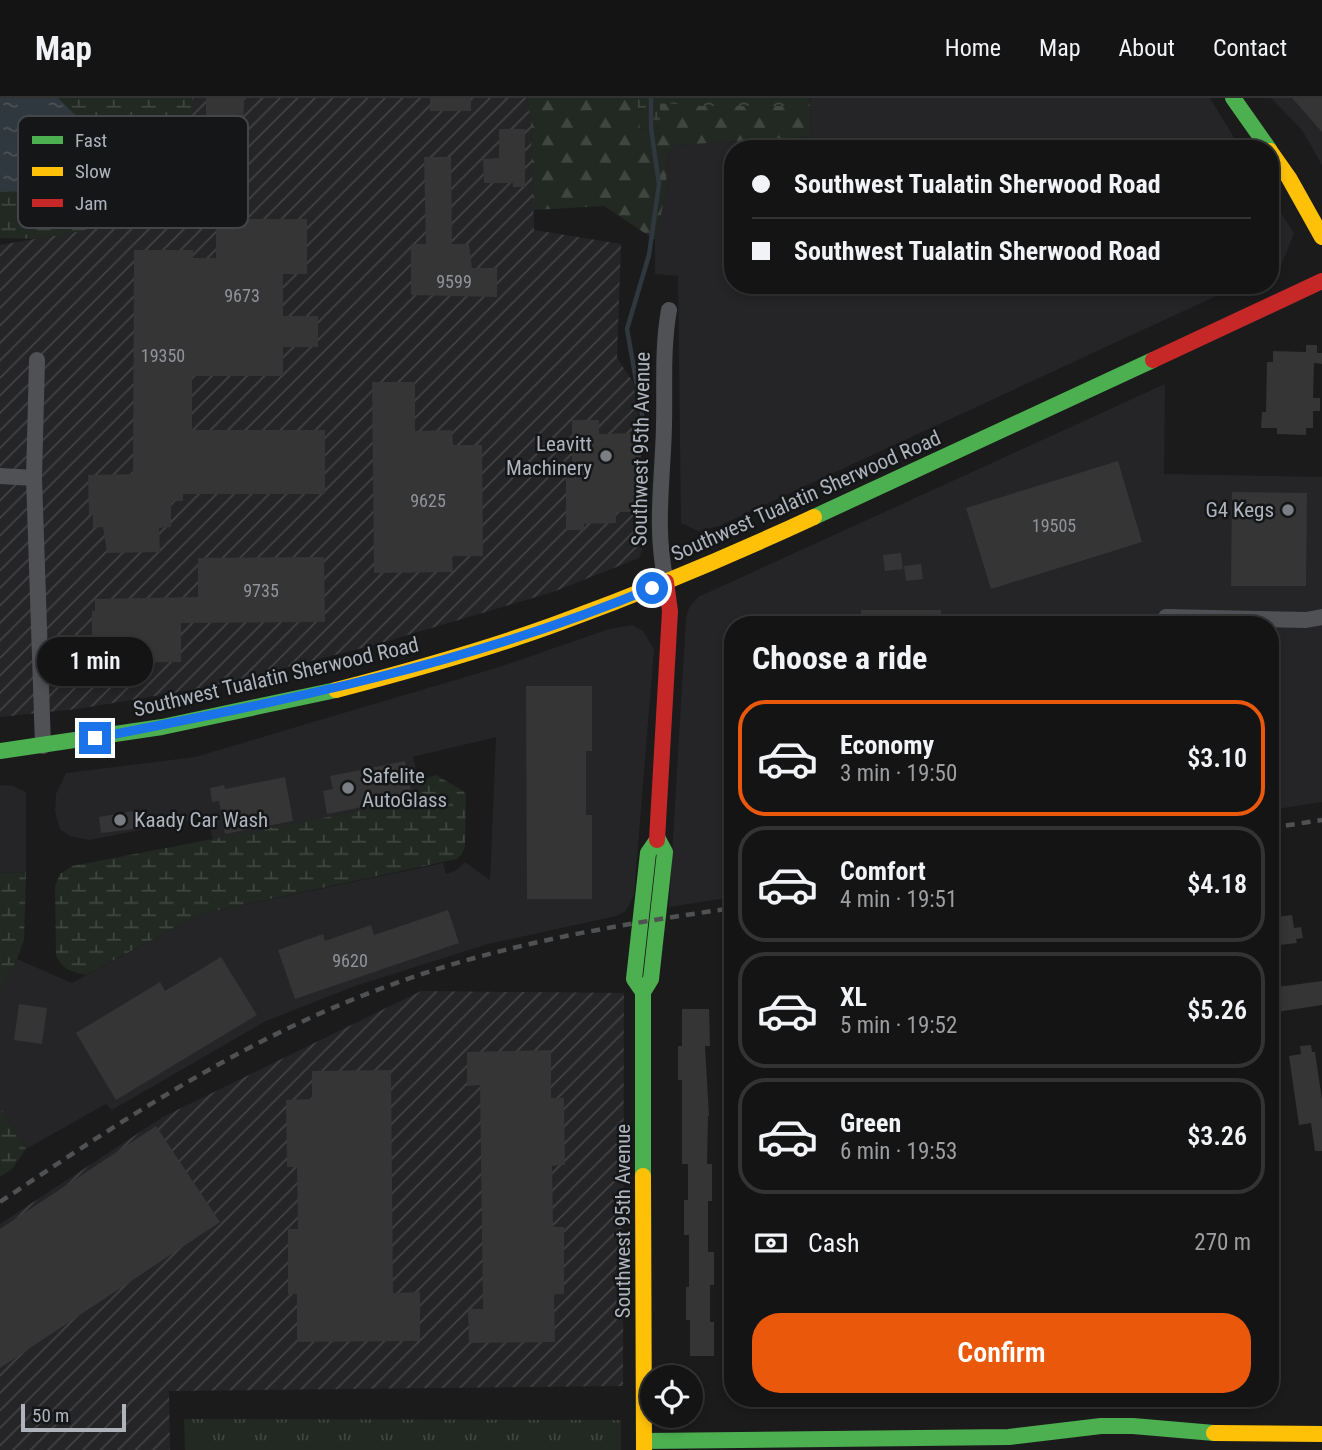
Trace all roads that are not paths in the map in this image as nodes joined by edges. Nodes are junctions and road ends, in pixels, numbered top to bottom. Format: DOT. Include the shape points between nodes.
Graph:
graph roads {
  1 [pos="1233,98"];
  2 [pos="1261,140"];
  3 [pos="1279,163"];
  4 [pos="1322,237"];
  5 [pos="1322,281"];
  6 [pos="669,310"];
  7 [pos="37,360"];
  8 [pos="0,476"];
  9 [pos="34,478"];
  10 [pos="666,582"];
  11 [pos="1322,617"];
  12 [pos="1279,619"];
  13 [pos="43,746"];
  14 [pos="0,751"];
  15 [pos="1322,1434"];
  16 [pos="1210,1442"];
  17 [pos="967,1444"];
  18 [pos="644,1445"];
  19 [pos="739,1445"];
  1 -- 2 [label="main road"];
  3 -- 4 [label="main road"];
  5 -- 10 [label="main road, Southwest Tualatin Sherwood Road"];
  6 -- 10 [label="street, Southwest 95th Avenue" via="659,487 660,552"];
  7 -- 9 [label="street"];
  8 -- 9 [label="street"];
  9 -- 13 [label="street"];
  10 -- 13 [label="main road, Southwest Tualatin Sherwood Road" via="519,636 368,681 241,710"];
  10 -- 18 [label="main road, Southwest 95th Avenue" via="670,611 657,839 648,853 634,979 643,992"];
  11 -- 12 [label="street"];
  13 -- 14 [label="main road, Southwest Tualatin Sherwood Road"];
  15 -- 16 [label="main road"];
  16 -- 17 [label="main road" via="1155,1426 1116,1426"];
  17 -- 19 [label="main road"];
  18 -- 19 [label="main road"];
}
